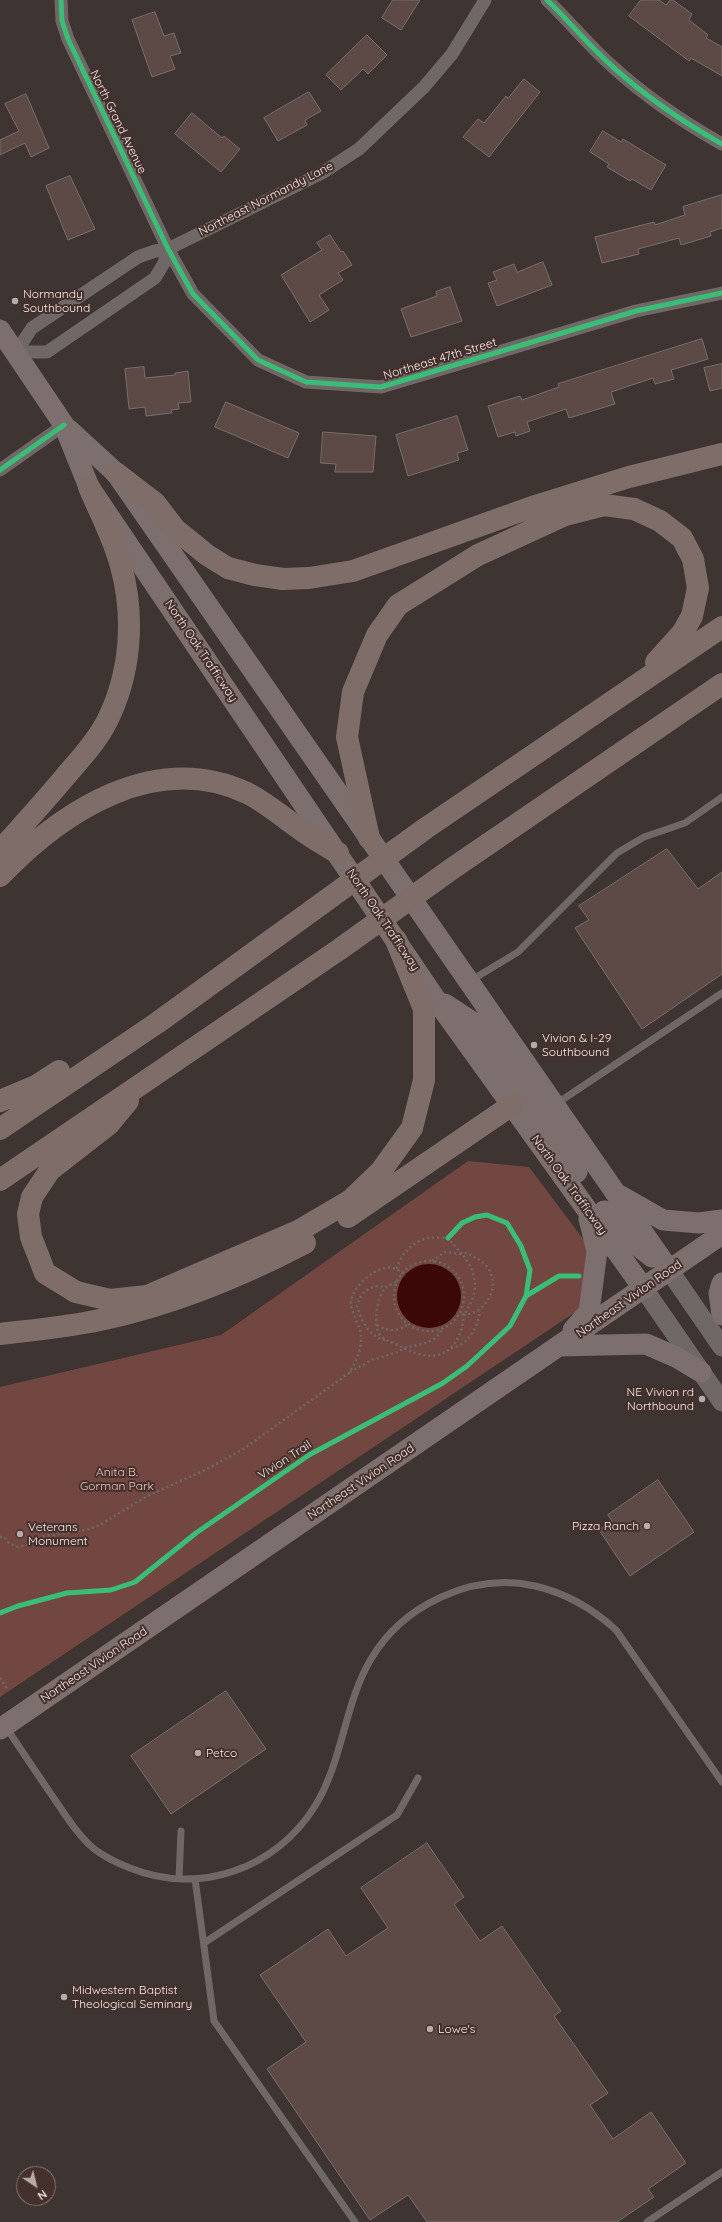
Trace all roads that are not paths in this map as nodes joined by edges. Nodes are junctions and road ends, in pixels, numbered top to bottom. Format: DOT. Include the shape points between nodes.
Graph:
graph roads {
  1 [pos="50,0"];
  2 [pos="61,0"];
  3 [pos="485,0"];
  4 [pos="547,0"];
  5 [pos="62,21"];
  6 [pos="722,144"];
  7 [pos="168,249"];
  8 [pos="722,293"];
  9 [pos="0,330"];
  10 [pos="16,352"];
  11 [pos="64,425"];
  12 [pos="722,454"];
  13 [pos="0,470"];
  14 [pos="116,473"];
  15 [pos="89,487"];
  16 [pos="722,627"];
  17 [pos="722,684"];
  18 [pos="627,692"];
  19 [pos="722,797"];
  20 [pos="369,838"];
  21 [pos="0,851"];
  22 [pos="338,853"];
  23 [pos="0,876"];
  24 [pos="396,940"];
  25 [pos="468,981"];
  26 [pos="722,993"];
  27 [pos="434,997"];
  28 [pos="157,1023"];
  29 [pos="144,1082"];
  30 [pos="0,1101"];
  31 [pos="512,1105"];
  32 [pos="554,1105"];
  33 [pos="0,1129"];
  34 [pos="0,1180"];
  35 [pos="615,1192"];
  36 [pos="588,1211"];
  37 [pos="722,1220"];
  38 [pos="722,1234"];
  39 [pos="669,1270"];
  40 [pos="722,1283"];
  41 [pos="644,1289"];
  42 [pos="722,1315"];
  43 [pos="0,1334"];
  44 [pos="560,1346"];
  45 [pos="722,1347"];
  46 [pos="701,1372"];
  47 [pos="722,1402"];
  48 [pos="2,1727"];
  49 [pos="418,1778"];
  50 [pos="722,1782"];
  51 [pos="181,1831"];
  52 [pos="179,1879"];
  53 [pos="195,1880"];
  54 [pos="204,1943"];
  55 [pos="722,2172"];
  56 [pos="355,2222"];
  57 [pos="647,2222"];
  1 -- 5 [label="street"];
  2 -- 5 [label="street, North Grand Avenue"];
  3 -- 7 [label="street, Northeast Normandy Lane" via="452,54 391,120 359,149 322,173"];
  4 -- 6 [label="street" via="612,67 643,93 693,128"];
  5 -- 7 [label="street, North Grand Avenue" via="68,39"];
  7 -- 8 [label="street, Northeast 47th Street" via="194,294 258,360 306,382 381,387 636,311"];
  7 -- 10 [label="street, Northeast Normandy Lane" via="138,257 32,328"];
  7 -- 10 [label="street" via="164,263 155,278 47,352"];
  9 -- 10 [label="main road, North Oak Trafficway"];
  10 -- 11 [label="main road, North Oak Trafficway"];
  11 -- 13 [label="street"];
  11 -- 14 [label="main road, North Oak Trafficway"];
  11 -- 15 [label="main road, North Oak Trafficway"];
  12 -- 14 [label="highway" via="629,477 532,507 352,571 309,578 283,579 228,568 207,555 175,529 155,503"];
  14 -- 20 [label="main road, North Oak Trafficway"];
  15 -- 21 [label="highway" via="121,564 126,588 129,625 124,674 117,699 92,746"];
  15 -- 22 [label="main road, North Oak Trafficway"];
  16 -- 18 [label="highway"];
  17 -- 29 [label="highway"];
  18 -- 20 [label="highway" via="683,632 692,616 698,588 693,559 682,538 660,521 634,509 604,505 565,515 478,555 398,605 377,635 353,692 346,737"];
  18 -- 28 [label="highway" via="426,828"];
  19 -- 25 [label="lane" via="685,823 644,837 617,853 518,952"];
  20 -- 25 [label="main road, North Oak Trafficway"];
  22 -- 23 [label="highway" via="265,803 246,793 205,780 167,779 114,792 90,804 23,852"];
  22 -- 24 [label="main road, North Oak Trafficway"];
  24 -- 27 [label="main road, North Oak Trafficway"];
  24 -- 29 [label="highway" via="424,1009 424,1080 412,1128 381,1171 351,1200 300,1230 147,1296 110,1300 76,1292 45,1273 30,1237 28,1214 32,1197 50,1170 109,1124"];
  25 -- 32 [label="main road, North Oak Trafficway"];
  26 -- 32 [label="lane"];
  27 -- 31 [label="main road, North Oak Trafficway"];
  27 -- 39 [label="main road" via="474,1023 618,1230"];
  28 -- 30 [label="highway" via="91,1050 36,1086"];
  28 -- 33 [label="highway"];
  29 -- 34 [label="highway"];
  31 -- 36 [label="main road, North Oak Trafficway"];
  31 -- 43 [label="highway" via="332,1229 238,1276 130,1314 98,1321"];
  32 -- 35 [label="main road, North Oak Trafficway"];
  35 -- 37 [label="main road" via="663,1220 699,1223"];
  35 -- 39 [label="main road, North Oak Trafficway"];
  36 -- 41 [label="main road, North Oak Trafficway"];
  36 -- 44 [label="main road" via="596,1251 589,1312"];
  38 -- 39 [label="main road, Northeast Vivion Road"];
  39 -- 41 [label="main road, Northeast Vivion Road"];
  39 -- 45 [label="main road, North Oak Trafficway"];
  40 -- 42 [label="main road" via="719,1293"];
  41 -- 44 [label="main road, Northeast Vivion Road"];
  41 -- 46 [label="main road, North Oak Trafficway"];
  44 -- 46 [label="main road" via="646,1344 676,1357"];
  44 -- 48 [label="main road, Northeast Vivion Road"];
  46 -- 47 [label="main road, North Oak Trafficway"];
  48 -- 52 [label="lane" via="75,1830 93,1848 113,1861 139,1872"];
  49 -- 54 [label="lane" via="398,1815"];
  50 -- 53 [label="lane" via="628,1645 600,1616 569,1598 534,1586 511,1583 484,1585 439,1598 418,1610 382,1642 359,1684 327,1780 315,1805 300,1827 282,1845 260,1860 235,1872"];
  51 -- 52 [label="lane"];
  52 -- 53 [label="lane"];
  53 -- 54 [label="lane"];
  54 -- 56 [label="lane" via="214,2021"];
  55 -- 57 [label="lane"];
}
